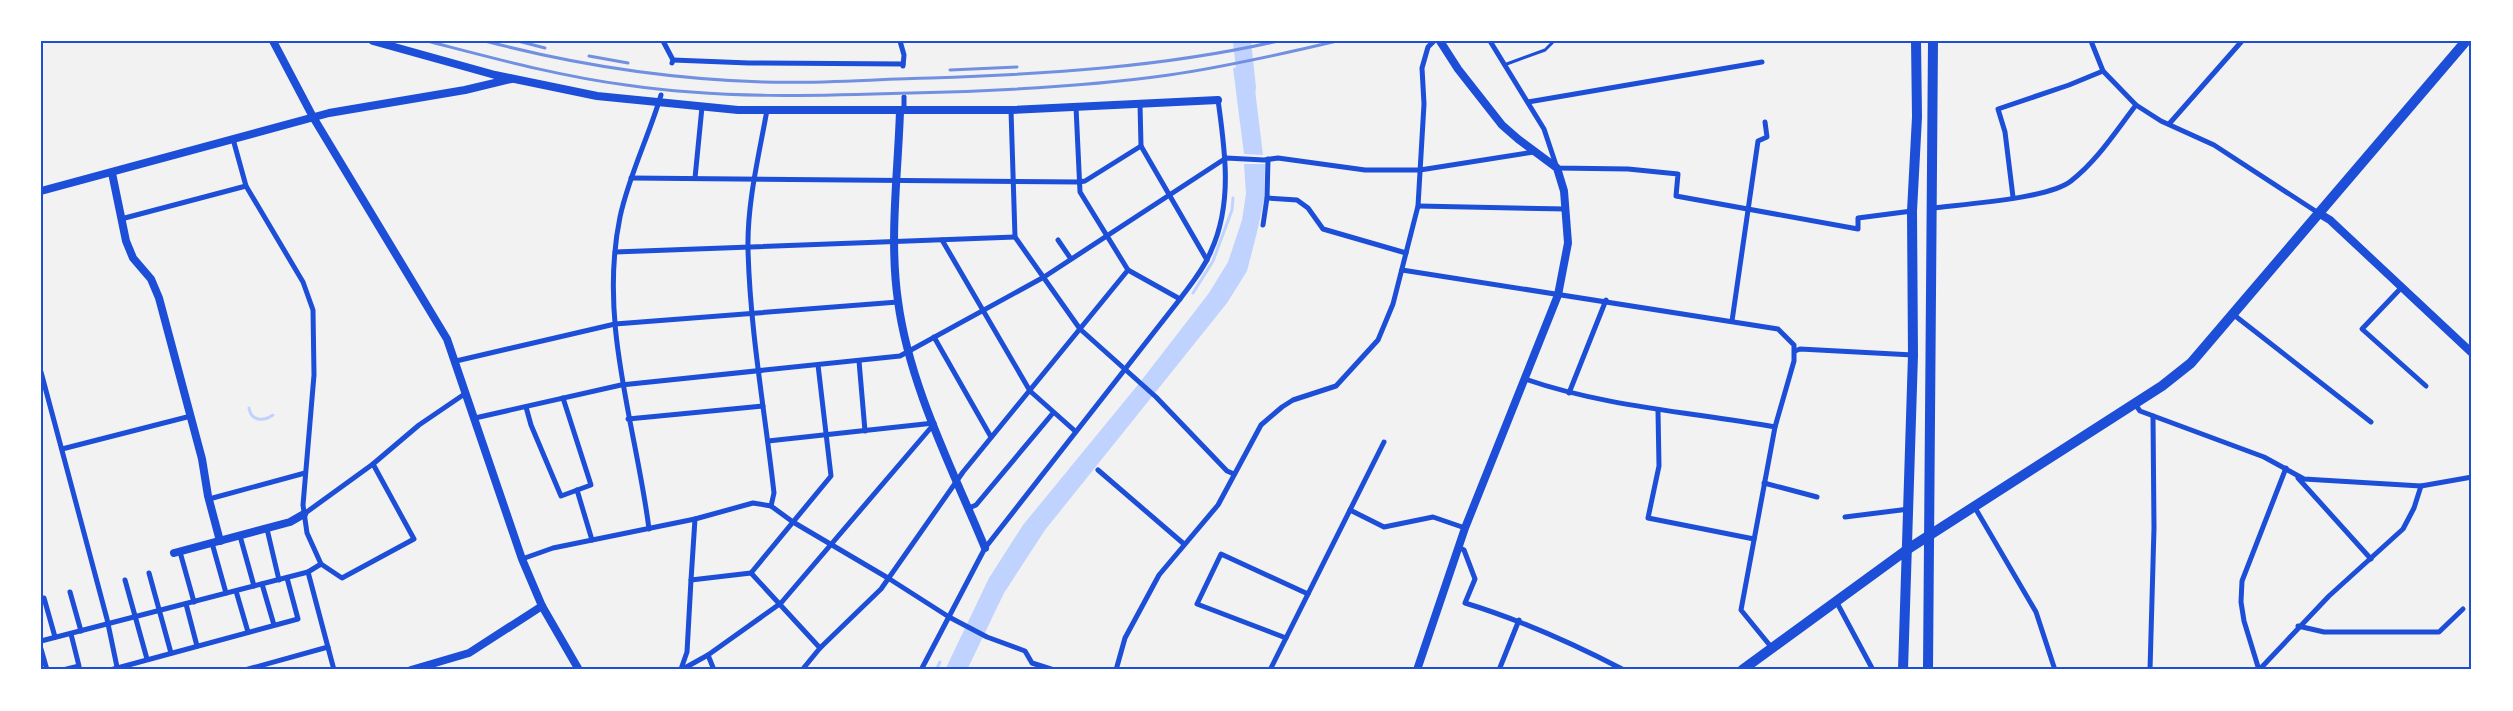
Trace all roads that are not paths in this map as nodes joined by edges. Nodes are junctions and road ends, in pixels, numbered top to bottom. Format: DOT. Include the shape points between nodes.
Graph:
graph roads {
  1 [pos="273,41"];
  2 [pos="374,41"];
  3 [pos="663,41"];
  4 [pos="900,41"];
  5 [pos="1434,41"];
  6 [pos="1440,41"];
  7 [pos="1490,41"];
  8 [pos="1554,41"];
  9 [pos="1916,41"];
  10 [pos="1933,41"];
  11 [pos="2091,41"];
  12 [pos="2242,41"];
  13 [pos="2466,41"];
  14 [pos="1762,62"];
  15 [pos="1504,65"];
  16 [pos="2103,71"];
  17 [pos="512,79"];
  18 [pos="904,98"];
  19 [pos="660,99"];
  20 [pos="1218,100"];
  21 [pos="1528,102"];
  22 [pos="1140,104"];
  23 [pos="2136,105"];
  24 [pos="702,107"];
  25 [pos="1076,107"];
  26 [pos="767,110"];
  27 [pos="1011,110"];
  28 [pos="902,111"];
  29 [pos="313,117"];
  30 [pos="1765,122"];
  31 [pos="2169,124"];
  32 [pos="233,138"];
  33 [pos="1141,146"];
  34 [pos="1535,152"];
  35 [pos="1226,158"];
  36 [pos="1266,160"];
  37 [pos="1557,168"];
  38 [pos="1420,170"];
  39 [pos="112,173"];
  40 [pos="631,178"];
  41 [pos="695,178"];
  42 [pos="754,179"];
  43 [pos="897,180"];
  44 [pos="1013,181"];
  45 [pos="1079,182"];
  46 [pos="246,186"];
  47 [pos="41,191"];
  48 [pos="1169,195"];
  49 [pos="2013,197"];
  50 [pos="1267,198"];
  51 [pos="1418,206"];
  52 [pos="1748,208"];
  53 [pos="1932,208"];
  54 [pos="1566,209"];
  55 [pos="1912,211"];
  56 [pos="2320,214"];
  57 [pos="120,219"];
  58 [pos="1263,226"];
  59 [pos="1107,236"];
  60 [pos="1015,237"];
  61 [pos="942,240"];
  62 [pos="1058,240"];
  63 [pos="895,241"];
  64 [pos="748,247"];
  65 [pos="615,252"];
  66 [pos="1406,253"];
  67 [pos="1071,260"];
  68 [pos="1207,260"];
  69 [pos="1128,270"];
  70 [pos="1402,270"];
  71 [pos="1044,277"];
  72 [pos="2402,287"];
  73 [pos="1558,295"];
  74 [pos="1180,300"];
  75 [pos="1606,300"];
  76 [pos="898,302"];
  77 [pos="984,310"];
  78 [pos="751,312"];
  79 [pos="2234,315"];
  80 [pos="1732,320"];
  81 [pos="616,324"];
  82 [pos="1080,329"];
  83 [pos="934,336"];
  84 [pos="1795,351"];
  85 [pos="907,353"];
  86 [pos="2472,353"];
  87 [pos="1914,354"];
  88 [pos="456,361"];
  89 [pos="859,362"];
  90 [pos="818,365"];
  91 [pos="1125,369"];
  92 [pos="41,372"];
  93 [pos="759,372"];
  94 [pos="1525,379"];
  95 [pos="621,385"];
  96 [pos="2426,386"];
  97 [pos="1030,391"];
  98 [pos="466,393"];
  99 [pos="1569,393"];
  100 [pos="564,398"];
  101 [pos="2134,404"];
  102 [pos="763,406"];
  103 [pos="526,407"];
  104 [pos="1658,411"];
  105 [pos="1053,413"];
  106 [pos="191,416"];
  107 [pos="2152,416"];
  108 [pos="475,418"];
  109 [pos="628,419"];
  110 [pos="2370,422"];
  111 [pos="934,423"];
  112 [pos="1775,427"];
  113 [pos="865,431"];
  114 [pos="1075,431"];
  115 [pos="826,435"];
  116 [pos="991,437"];
  117 [pos="768,441"];
  118 [pos="1384,442"];
  119 [pos="62,449"];
  120 [pos="373,464"];
  121 [pos="2286,468"];
  122 [pos="1098,470"];
  123 [pos="305,473"];
  124 [pos="1234,474"];
  125 [pos="2296,476"];
  126 [pos="2472,477"];
  127 [pos="957,480"];
  128 [pos="1764,482"];
  129 [pos="2421,486"];
  130 [pos="577,490"];
  131 [pos="1817,497"];
  132 [pos="209,500"];
  133 [pos="771,506"];
  134 [pos="1974,506"];
  135 [pos="968,508"];
  136 [pos="1910,509"];
  137 [pos="1350,510"];
  138 [pos="304,514"];
  139 [pos="1845,517"];
  140 [pos="695,519"];
  141 [pos="793,522"];
  142 [pos="1465,528"];
  143 [pos="267,529"];
  144 [pos="649,529"];
  145 [pos="240,536"];
  146 [pos="1930,536"];
  147 [pos="1754,539"];
  148 [pos="592,540"];
  149 [pos="216,542"];
  150 [pos="832,544"];
  151 [pos="1184,544"];
  152 [pos="1458,547"];
  153 [pos="985,548"];
  154 [pos="1908,549"];
  155 [pos="177,553"];
  156 [pos="522,559"];
  157 [pos="2371,559"];
  158 [pos="321,564"];
  159 [pos="308,572"];
  160 [pos="149,573"];
  161 [pos="751,573"];
  162 [pos="287,578"];
  163 [pos="888,578"];
  164 [pos="124,580"];
  165 [pos="280,580"];
  166 [pos="690,580"];
  167 [pos="262,584"];
  168 [pos="254,586"];
  169 [pos="236,591"];
  170 [pos="70,592"];
  171 [pos="226,594"];
  172 [pos="1308,594"];
  173 [pos="44,598"];
  174 [pos="1836,601"];
  175 [pos="194,602"];
  176 [pos="186,604"];
  177 [pos="781,604"];
  178 [pos="542,606"];
  179 [pos="2463,608"];
  180 [pos="159,611"];
  181 [pos="134,617"];
  182 [pos="949,617"];
  183 [pos="1519,620"];
  184 [pos="108,624"];
  185 [pos="274,625"];
  186 [pos="2298,626"];
  187 [pos="81,631"];
  188 [pos="248,632"];
  189 [pos="70,634"];
  190 [pos="55,638"];
  191 [pos="1286,638"];
  192 [pos="41,641"];
  193 [pos="197,646"];
  194 [pos="328,647"];
  195 [pos="820,648"];
  196 [pos="1772,648"];
  197 [pos="41,649"];
  198 [pos="171,653"];
  199 [pos="708,655"];
  200 [pos="147,659"];
  201 [pos="116,667"];
  202 [pos="47,670"];
  203 [pos="63,670"];
  204 [pos="110,670"];
  205 [pos="244,670"];
  206 [pos="334,670"];
  207 [pos="412,670"];
  208 [pos="579,670"];
  209 [pos="681,670"];
  210 [pos="714,670"];
  211 [pos="802,670"];
  212 [pos="921,670"];
  213 [pos="1054,670"];
  214 [pos="1116,670"];
  215 [pos="1270,670"];
  216 [pos="1417,670"];
  217 [pos="1499,670"];
  218 [pos="1624,670"];
  219 [pos="1742,670"];
  220 [pos="1874,670"];
  221 [pos="1903,670"];
  222 [pos="1928,670"];
  223 [pos="2055,670"];
  224 [pos="2150,670"];
  225 [pos="2259,670"];
  1 -- 29 [label="street"];
  2 -- 17 [label="street"];
  3 -- 4 [label="street" via="673,61 903,65"];
  5 -- 38 [label="street" via="1426,52 1422,68 1424,104"];
  6 -- 34 [label="street" via="1496,119"];
  7 -- 15 [label="street"];
  8 -- 15 [label="lane" via="1545,50"];
  9 -- 55 [label="main road" via="1917,117"];
  10 -- 53 [label="main road"];
  11 -- 16 [label="street"];
  12 -- 31 [label="street"];
  13 -- 56 [label="main road"];
  14 -- 21 [label="street"];
  15 -- 21 [label="street"];
  16 -- 23 [label="street"];
  16 -- 49 [label="street" via="1998,109 2005,132"];
  17 -- 19 [label="street" via="597,96"];
  17 -- 29 [label="street"];
  18 -- 28 [label="street"];
  19 -- 24 [label="street"];
  19 -- 40 [label="street"];
  20 -- 22 [label="street"];
  20 -- 35 [label="street"];
  21 -- 37 [label="street" via="1544,129"];
  22 -- 25 [label="street"];
  22 -- 33 [label="street"];
  23 -- 31 [label="street"];
  23 -- 49 [label="street" via="2096,156 2071,181 2039,194"];
  24 -- 26 [label="street"];
  24 -- 41 [label="street"];
  25 -- 27 [label="street"];
  25 -- 45 [label="street"];
  26 -- 28 [label="street"];
  26 -- 42 [label="street"];
  27 -- 28 [label="street"];
  27 -- 44 [label="street"];
  28 -- 43 [label="street"];
  29 -- 32 [label="street"];
  29 -- 88 [label="street" via="434,314"];
  30 -- 52 [label="street" via="1767,137 1758,141"];
  31 -- 56 [label="street" via="2214,145"];
  32 -- 39 [label="street"];
  32 -- 46 [label="street"];
  33 -- 45 [label="street"];
  33 -- 48 [label="street"];
  34 -- 37 [label="street"];
  34 -- 38 [label="street"];
  35 -- 36 [label="street"];
  35 -- 48 [label="street"];
  35 -- 68 [label="street" via="1224,209"];
  36 -- 38 [label="street" via="1278,158 1365,170"];
  36 -- 50 [label="street"];
  37 -- 52 [label="street" via="1628,169 1678,174 1676,196"];
  37 -- 54 [label="street"];
  38 -- 51 [label="street"];
  39 -- 47 [label="street"];
  39 -- 57 [label="street"];
  40 -- 41 [label="street"];
  40 -- 65 [label="street" via="620,217"];
  41 -- 42 [label="street"];
  42 -- 43 [label="street"];
  42 -- 64 [label="street"];
  43 -- 44 [label="street"];
  43 -- 63 [label="street"];
  44 -- 45 [label="street"];
  44 -- 60 [label="street"];
  45 -- 59 [label="street" via="1080,192"];
  46 -- 57 [label="street"];
  46 -- 123 [label="street" via="303,282 313,310 314,375"];
  48 -- 59 [label="street"];
  48 -- 68 [label="street"];
  49 -- 53 [label="street"];
  50 -- 58 [label="street"];
  50 -- 66 [label="street" via="1297,200 1324,228"];
  51 -- 54 [label="street"];
  51 -- 66 [label="street"];
  52 -- 55 [label="street" via="1858,229 1858,218"];
  52 -- 80 [label="street"];
  53 -- 146 [label="main road"];
  54 -- 73 [label="street" via="1568,243"];
  55 -- 87 [label="main road"];
  56 -- 72 [label="street"];
  56 -- 79 [label="main road"];
  57 -- 106 [label="street" via="129,249 151,279 159,298"];
  59 -- 67 [label="street"];
  59 -- 69 [label="street"];
  60 -- 61 [label="street"];
  60 -- 71 [label="street"];
  61 -- 63 [label="street"];
  61 -- 77 [label="street"];
  62 -- 67 [label="street"];
  63 -- 64 [label="street"];
  63 -- 76 [label="street"];
  64 -- 65 [label="street"];
  64 -- 78 [label="street"];
  65 -- 81 [label="street"];
  66 -- 70 [label="street"];
  67 -- 71 [label="street"];
  68 -- 74 [label="street"];
  69 -- 74 [label="street"];
  69 -- 82 [label="street"];
  70 -- 73 [label="street"];
  70 -- 124 [label="street" via="1393,304 1371,349 1336,386 1293,400 1261,425"];
  71 -- 77 [label="street"];
  71 -- 82 [label="street"];
  72 -- 86 [label="street"];
  72 -- 96 [label="street" via="2362,330"];
  73 -- 75 [label="street"];
  73 -- 94 [label="street"];
  74 -- 91 [label="street"];
  75 -- 80 [label="street"];
  75 -- 99 [label="street"];
  76 -- 78 [label="street"];
  76 -- 85 [label="street"];
  77 -- 83 [label="street"];
  77 -- 97 [label="street"];
  78 -- 81 [label="street"];
  78 -- 93 [label="street"];
  79 -- 101 [label="main road" via="2191,363"];
  79 -- 110 [label="street"];
  80 -- 84 [label="street" via="1778,329 1794,345"];
  81 -- 88 [label="street"];
  81 -- 95 [label="street"];
  82 -- 91 [label="street"];
  82 -- 97 [label="street"];
  83 -- 85 [label="street"];
  83 -- 116 [label="street"];
  84 -- 87 [label="street"];
  84 -- 112 [label="street" via="1789,384"];
  85 -- 89 [label="street"];
  85 -- 111 [label="street"];
  87 -- 136 [label="main road"];
  88 -- 98 [label="street"];
  89 -- 90 [label="street"];
  89 -- 113 [label="street"];
  90 -- 93 [label="street"];
  90 -- 115 [label="street"];
  91 -- 114 [label="street"];
  91 -- 124 [label="street" via="1204,449"];
  92 -- 119 [label="street"];
  93 -- 95 [label="street"];
  93 -- 102 [label="street"];
  94 -- 99 [label="street"];
  94 -- 142 [label="street"];
  95 -- 100 [label="street"];
  95 -- 109 [label="street"];
  97 -- 105 [label="street"];
  97 -- 116 [label="street"];
  98 -- 108 [label="street"];
  98 -- 120 [label="street" via="419,425"];
  99 -- 104 [label="street"];
  100 -- 103 [label="street"];
  100 -- 130 [label="street" via="591,485"];
  101 -- 107 [label="street"];
  101 -- 134 [label="main road"];
  102 -- 109 [label="street"];
  102 -- 117 [label="street"];
  103 -- 108 [label="street"];
  103 -- 130 [label="street" via="561,496"];
  104 -- 112 [label="street"];
  104 -- 147 [label="street" via="1659,466 1648,518"];
  105 -- 114 [label="street"];
  105 -- 135 [label="street" via="976,505"];
  106 -- 119 [label="street"];
  106 -- 132 [label="street"];
  107 -- 121 [label="street"];
  107 -- 224 [label="street" via="2154,528"];
  108 -- 156 [label="street"];
  109 -- 144 [label="street"];
  111 -- 113 [label="street"];
  111 -- 127 [label="street"];
  111 -- 150 [label="street"];
  112 -- 128 [label="street"];
  113 -- 115 [label="street"];
  114 -- 153 [label="street"];
  115 -- 117 [label="street"];
  115 -- 141 [label="street" via="831,476"];
  116 -- 127 [label="street"];
  117 -- 133 [label="street" via="774,493"];
  118 -- 137 [label="street"];
  119 -- 184 [label="street"];
  120 -- 138 [label="street"];
  120 -- 158 [label="street" via="414,539 342,578"];
  121 -- 125 [label="street"];
  121 -- 225 [label="street" via="2242,581 2244,620"];
  122 -- 151 [label="street"];
  123 -- 132 [label="street"];
  123 -- 138 [label="street"];
  124 -- 151 [label="street" via="1218,505"];
  125 -- 129 [label="street"];
  125 -- 157 [label="street"];
  126 -- 129 [label="street"];
  127 -- 135 [label="street"];
  127 -- 163 [label="street"];
  128 -- 131 [label="street"];
  128 -- 147 [label="street"];
  129 -- 157 [label="street" via="2403,529"];
  130 -- 148 [label="street"];
  132 -- 149 [label="street"];
  133 -- 140 [label="street" via="753,503"];
  133 -- 141 [label="street"];
  134 -- 146 [label="main road"];
  134 -- 223 [label="street" via="2036,612"];
  135 -- 153 [label="street"];
  136 -- 139 [label="street"];
  136 -- 154 [label="main road"];
  137 -- 142 [label="street" via="1384,527 1434,517"];
  137 -- 172 [label="street"];
  138 -- 143 [label="street"];
  138 -- 158 [label="street" via="307,533"];
  140 -- 144 [label="street"];
  140 -- 166 [label="street"];
  141 -- 150 [label="street"];
  141 -- 161 [label="street"];
  142 -- 152 [label="street"];
  143 -- 145 [label="street"];
  143 -- 165 [label="street"];
  144 -- 148 [label="street"];
  145 -- 149 [label="street"];
  145 -- 168 [label="street"];
  146 -- 154 [label="main road"];
  146 -- 222 [label="main road"];
  147 -- 196 [label="street" via="1741,610"];
  148 -- 156 [label="street"];
  149 -- 155 [label="street"];
  149 -- 171 [label="street"];
  150 -- 163 [label="street"];
  150 -- 177 [label="street"];
  151 -- 214 [label="street" via="1159,575 1140,608 1125,638"];
  152 -- 183 [label="street" via="1464,550 1475,579 1465,603"];
  152 -- 216 [label="street"];
  153 -- 182 [label="street"];
  154 -- 174 [label="main road"];
  154 -- 221 [label="main road"];
  155 -- 175 [label="street"];
  156 -- 178 [label="street"];
  157 -- 186 [label="street"];
  158 -- 159 [label="street"];
  159 -- 162 [label="street"];
  159 -- 194 [label="street"];
  160 -- 180 [label="street"];
  161 -- 166 [label="street"];
  161 -- 177 [label="street"];
  162 -- 165 [label="street"];
  162 -- 185 [label="street" via="298,619"];
  163 -- 182 [label="street"];
  163 -- 195 [label="street"];
  164 -- 181 [label="street"];
  165 -- 167 [label="street"];
  166 -- 209 [label="street" via="687,652"];
  167 -- 168 [label="street"];
  167 -- 185 [label="street"];
  168 -- 169 [label="street"];
  169 -- 171 [label="street"];
  169 -- 188 [label="street"];
  170 -- 187 [label="street"];
  171 -- 175 [label="street"];
  172 -- 191 [label="street"];
  172 -- 191 [label="street" via="1221,554 1197,604"];
  173 -- 190 [label="street"];
  174 -- 196 [label="main road"];
  174 -- 220 [label="street"];
  175 -- 176 [label="street"];
  176 -- 180 [label="street"];
  176 -- 193 [label="street"];
  177 -- 195 [label="street"];
  177 -- 199 [label="street"];
  178 -- 207 [label="street" via="473,651"];
  178 -- 208 [label="street"];
  179 -- 186 [label="street" via="2439,632 2324,632"];
  180 -- 181 [label="street"];
  180 -- 198 [label="street"];
  181 -- 184 [label="street"];
  181 -- 200 [label="street"];
  182 -- 212 [label="street"];
  182 -- 213 [label="street" via="985,636 1025,651 1032,663"];
  183 -- 217 [label="street"];
  183 -- 218 [label="street"];
  184 -- 187 [label="street"];
  184 -- 201 [label="street"];
  185 -- 188 [label="street"];
  186 -- 225 [label="street"];
  187 -- 189 [label="street"];
  188 -- 193 [label="street"];
  189 -- 190 [label="street"];
  189 -- 203 [label="street" via="79,666"];
  190 -- 192 [label="street"];
  191 -- 215 [label="street"];
  193 -- 198 [label="street"];
  194 -- 205 [label="street"];
  194 -- 206 [label="street"];
  195 -- 211 [label="street"];
  196 -- 219 [label="main road"];
  197 -- 202 [label="street"];
  198 -- 200 [label="street"];
  199 -- 209 [label="street"];
  199 -- 210 [label="street"];
  200 -- 201 [label="street"];
  201 -- 204 [label="street"];
}
